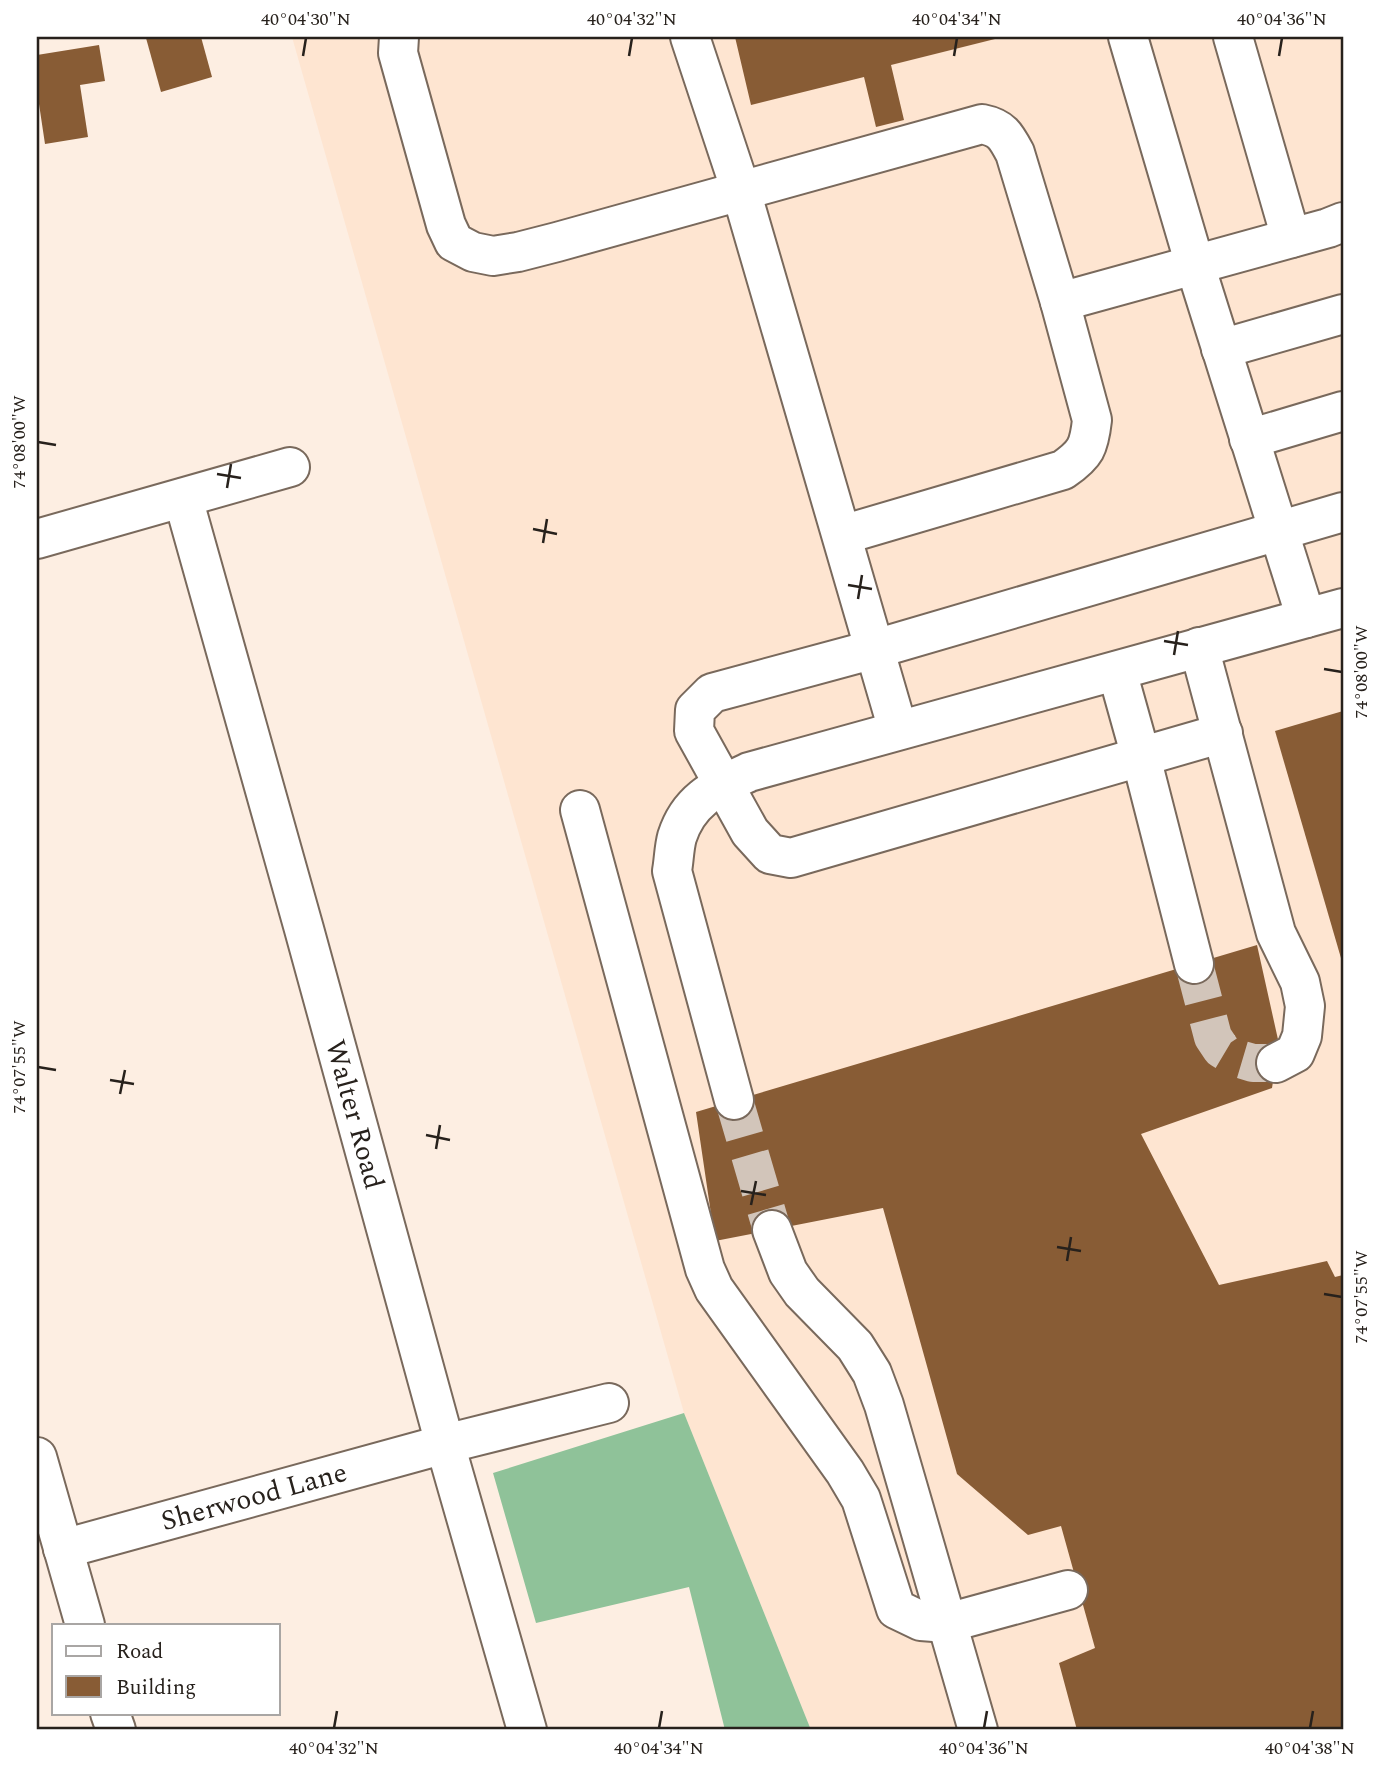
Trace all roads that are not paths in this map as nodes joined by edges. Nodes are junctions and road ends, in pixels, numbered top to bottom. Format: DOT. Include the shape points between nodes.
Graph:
graph roads {
  1 [pos="399,37"];
  2 [pos="690,37"];
  3 [pos="1128,37"];
  4 [pos="1233,37"];
  5 [pos="741,191"];
  6 [pos="1343,222"];
  7 [pos="1291,238"];
  8 [pos="1195,265"];
  9 [pos="1060,302"];
  10 [pos="1343,314"];
  11 [pos="1221,349"];
  12 [pos="1343,411"];
  13 [pos="1249,439"];
  14 [pos="290,467"];
  15 [pos="183,498"];
  16 [pos="1343,512"];
  17 [pos="1278,532"];
  18 [pos="842,535"];
  19 [pos="37,540"];
  20 [pos="1343,608"];
  21 [pos="1306,618"];
  22 [pos="1199,647"];
  23 [pos="874,649"];
  24 [pos="1117,671"];
  25 [pos="898,730"];
  26 [pos="1223,733"];
  27 [pos="1141,757"];
  28 [pos="723,785"];
  29 [pos="580,810"];
  30 [pos="1194,964"];
  31 [pos="1276,1063"];
  32 [pos="734,1100"];
  33 [pos="772,1230"];
  34 [pos="609,1403"];
  35 [pos="445,1444"];
  36 [pos="37,1457"];
  37 [pos="63,1549"];
  38 [pos="1068,1590"];
  39 [pos="947,1623"];
  40 [pos="85,1624"];
  41 [pos="527,1730"];
  42 [pos="978,1730"];
  1 -- 5 [label="street" via="398,54 446,225 454,242 472,252 493,257 517,252"];
  2 -- 5 [label="street"];
  3 -- 8 [label="street"];
  4 -- 7 [label="street"];
  5 -- 9 [label="street" via="982,124 993,126 1005,135 1015,153"];
  5 -- 18 [label="street"];
  6 -- 7 [label="street"];
  7 -- 8 [label="street"];
  8 -- 9 [label="street"];
  8 -- 11 [label="street"];
  9 -- 18 [label="street" via="1092,420 1090,439 1080,458 1063,470"];
  10 -- 11 [label="street"];
  11 -- 13 [label="street"];
  12 -- 13 [label="street"];
  13 -- 17 [label="street"];
  14 -- 15 [label="street"];
  15 -- 19 [label="street"];
  15 -- 35 [label="street, Walter Road"];
  16 -- 17 [label="street"];
  17 -- 21 [label="street"];
  17 -- 23 [label="street"];
  18 -- 23 [label="street"];
  20 -- 21 [label="street"];
  21 -- 22 [label="street"];
  22 -- 24 [label="street"];
  22 -- 26 [label="street"];
  23 -- 25 [label="street"];
  23 -- 28 [label="street" via="712,693 695,710 694,731"];
  24 -- 25 [label="street"];
  24 -- 27 [label="street"];
  25 -- 28 [label="street" via="749,772"];
  26 -- 27 [label="street"];
  26 -- 31 [label="street" via="1276,933 1300,982 1305,1006 1295,1052"];
  27 -- 28 [label="street" via="792,858 770,854 750,832"];
  27 -- 30 [label="street"];
  28 -- 32 [label="street" via="701,798 687,815 677,838 672,871"];
  29 -- 39 [label="street" via="714,1289 861,1499 895,1609 921,1621"];
  33 -- 39 [label="street" via="788,1272 855,1346 872,1373"];
  34 -- 35 [label="street, Sherwood Lane"];
  35 -- 37 [label="street, Sherwood Lane"];
  35 -- 41 [label="street, Walter Road"];
  36 -- 37 [label="street"];
  37 -- 40 [label="street"];
  38 -- 39 [label="street"];
  39 -- 42 [label="street"];
}
